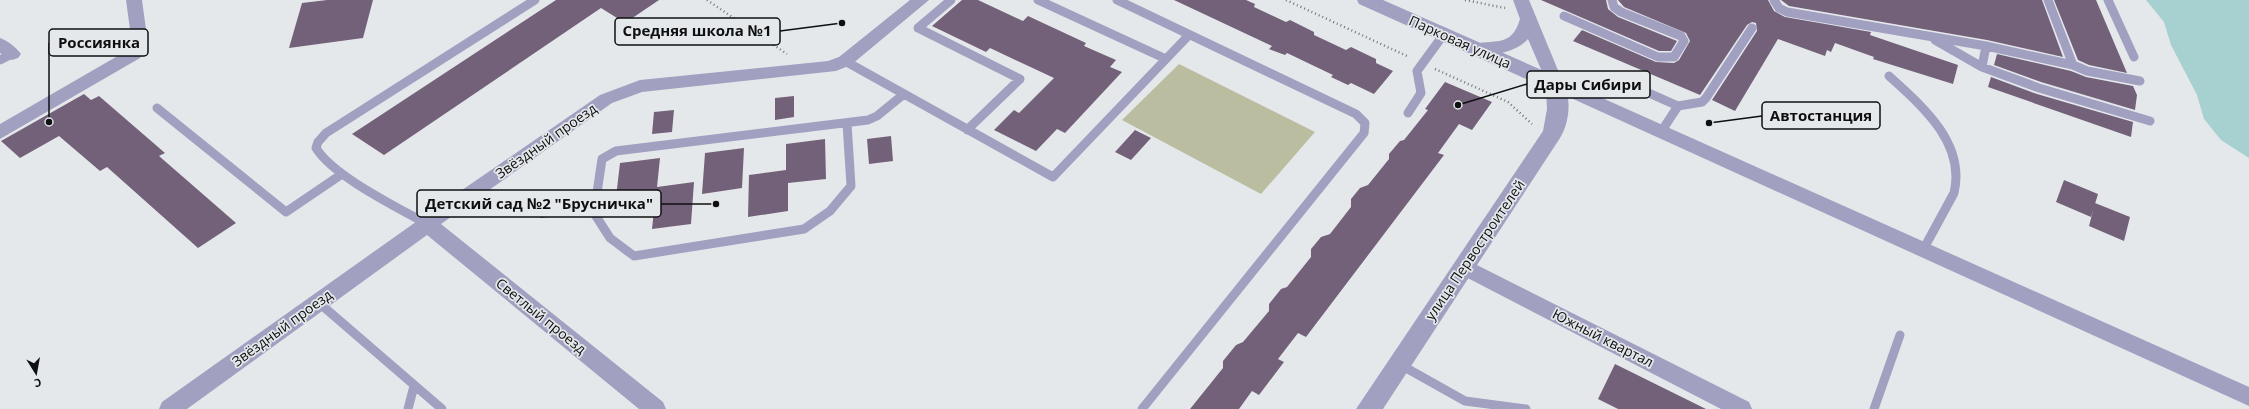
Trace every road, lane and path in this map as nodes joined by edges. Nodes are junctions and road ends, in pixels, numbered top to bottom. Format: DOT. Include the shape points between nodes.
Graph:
graph roads {
  1 [pos="134,0"];
  2 [pos="535,0"];
  3 [pos="707,0"];
  4 [pos="920,0"];
  5 [pos="951,0"];
  6 [pos="1038,0"];
  7 [pos="1117,0"];
  8 [pos="1366,0"];
  9 [pos="1465,0"];
  10 [pos="1521,0"];
  11 [pos="1612,0"];
  12 [pos="1774,0"];
  13 [pos="2048,0"];
  14 [pos="2108,0"];
  15 [pos="1505,9"];
  16 [pos="1564,16"];
  17 [pos="1529,18"];
  18 [pos="1752,28"];
  19 [pos="1444,34"];
  20 [pos="1189,35"];
  21 [pos="1928,36"];
  22 [pos="1986,46"];
  23 [pos="1477,49"];
  24 [pos="2134,57"];
  25 [pos="793,58"];
  26 [pos="1166,59"];
  27 [pos="845,61"];
  28 [pos="2073,65"];
  29 [pos="1982,67"];
  30 [pos="1889,76"];
  31 [pos="1615,78"];
  32 [pos="2140,81"];
  33 [pos="1555,84"];
  34 [pos="904,94"];
  35 [pos="1678,106"];
  36 [pos="157,108"];
  37 [pos="1408,112"];
  38 [pos="2150,121"];
  39 [pos="847,123"];
  40 [pos="967,130"];
  41 [pos="0,132"];
  42 [pos="1661,132"];
  43 [pos="342,174"];
  44 [pos="427,224"];
  45 [pos="1923,250"];
  46 [pos="1465,267"];
  47 [pos="318,302"];
  48 [pos="1900,335"];
  49 [pos="1399,364"];
  50 [pos="414,386"];
  51 [pos="2249,396"];
  52 [pos="1467,405"];
  53 [pos="170,409"];
  54 [pos="408,409"];
  55 [pos="442,409"];
  56 [pos="655,409"];
  57 [pos="1142,409"];
  58 [pos="1368,409"];
  59 [pos="1526,409"];
  60 [pos="1741,409"];
  61 [pos="1874,409"];
  1 -- 41 [label="street" via="140,44 134,54"];
  2 -- 43 [label="lane" via="318,141 316,148 319,156"];
  3 -- 25 [label="path"];
  4 -- 27 [label="street, Звёздный проезд"];
  5 -- 40 [label="lane" via="918,28 1020,79"];
  6 -- 26 [label="lane"];
  7 -- 20 [label="lane"];
  8 -- 19 [label="street, Парковая улица"];
  9 -- 15 [label="path"];
  10 -- 17 [label="street"];
  11 -- 16 [label="lane" via="1614,7 1621,12 1682,36 1684,41 1674,57 1658,57"];
  12 -- 21 [label="lane" via="1779,8 1787,12"];
  13 -- 28 [label="lane"];
  14 -- 24 [label="lane"];
  17 -- 23 [label="street" via="1520,40 1508,46"];
  17 -- 33 [label="street"];
  18 -- 35 [label="lane" via="1706,98 1702,102"];
  19 -- 23 [label="street, Парковая улица"];
  19 -- 37 [label="lane" via="1417,70 1421,93"];
  20 -- 26 [label="lane"];
  20 -- 57 [label="lane" via="1356,114 1365,123 1364,133"];
  21 -- 22 [label="lane"];
  21 -- 29 [label="lane"];
  22 -- 28 [label="lane"];
  22 -- 29 [label="lane"];
  23 -- 33 [label="street, Парковая улица"];
  26 -- 40 [label="lane" via="1053,177"];
  27 -- 34 [label="lane"];
  27 -- 44 [label="street, Звёздный проезд" via="814,70 640,86 625,90 606,99"];
  28 -- 32 [label="lane" via="2087,71"];
  29 -- 38 [label="lane" via="2039,88"];
  30 -- 45 [label="lane" via="1922,106 1937,124 1951,152 1956,170 1955,192"];
  31 -- 35 [label="lane"];
  33 -- 42 [label="street"];
  33 -- 46 [label="street, улица Первостроителей" via="1558,120 1553,133"];
  34 -- 39 [label="lane" via="877,116"];
  34 -- 40 [label="lane"];
  35 -- 42 [label="lane"];
  36 -- 43 [label="lane" via="286,212"];
  39 -- 39 [label="lane" via="616,151 602,159 594,213 625,253 634,256 813,226 847,194 851,186"];
  42 -- 45 [label="street"];
  43 -- 44 [label="lane"];
  44 -- 47 [label="street, Звёздный проезд"];
  44 -- 56 [label="street, Светлый проезд"];
  45 -- 51 [label="street"];
  46 -- 49 [label="street, улица Первостроителей"];
  46 -- 60 [label="street, Южный квартал"];
  47 -- 50 [label="lane"];
  47 -- 53 [label="street, Звёздный проезд"];
  48 -- 61 [label="lane"];
  49 -- 52 [label="lane"];
  49 -- 58 [label="street, улица Первостроителей"];
  50 -- 54 [label="lane"];
  50 -- 55 [label="lane"];
  52 -- 59 [label="lane"];
}
